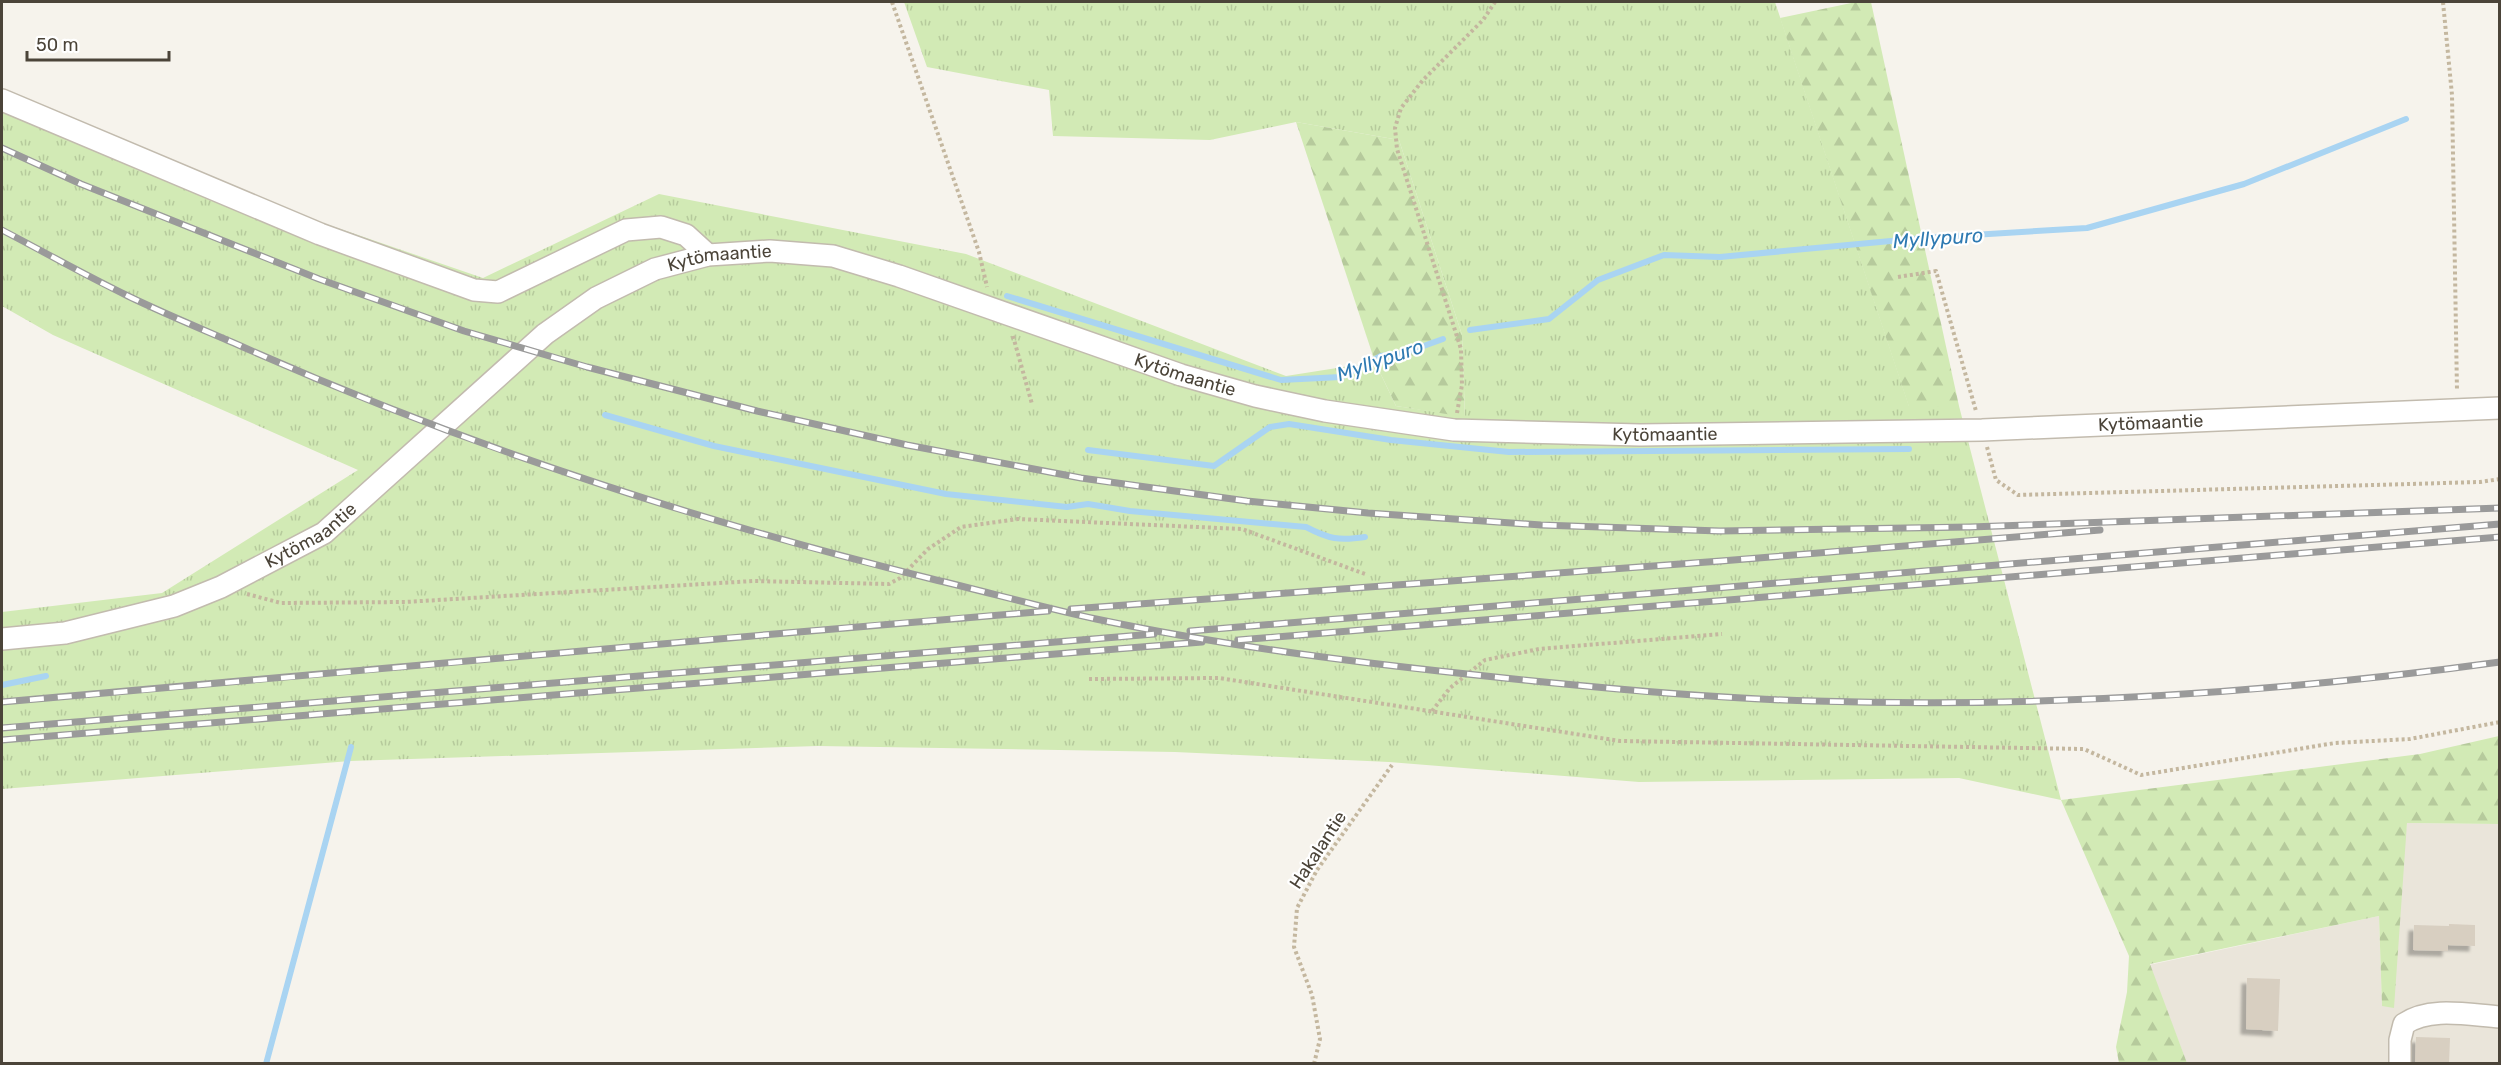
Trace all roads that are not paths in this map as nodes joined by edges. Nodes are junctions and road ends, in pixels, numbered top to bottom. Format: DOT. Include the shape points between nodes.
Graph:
graph roads {
  1 [pos="2,100"];
  2 [pos="708,255"];
  3 [pos="2499,408"];
  4 [pos="2,639"];
  5 [pos="2499,1017"];
  6 [pos="2400,1064"];
  1 -- 2 [label="street" via="320,234 474,290 498,291 626,230 661,227 686,236"];
  2 -- 3 [label="street, Kytömaantie" via="770,251 833,256 1181,375 1255,396 1454,430 1640,435 1982,430"];
  2 -- 4 [label="street, Kytömaantie" via="655,269 596,298 545,334 324,533 220,587 174,606 65,633"];
  5 -- 6 [label="street" via="2416,1016 2404,1024"];
}
